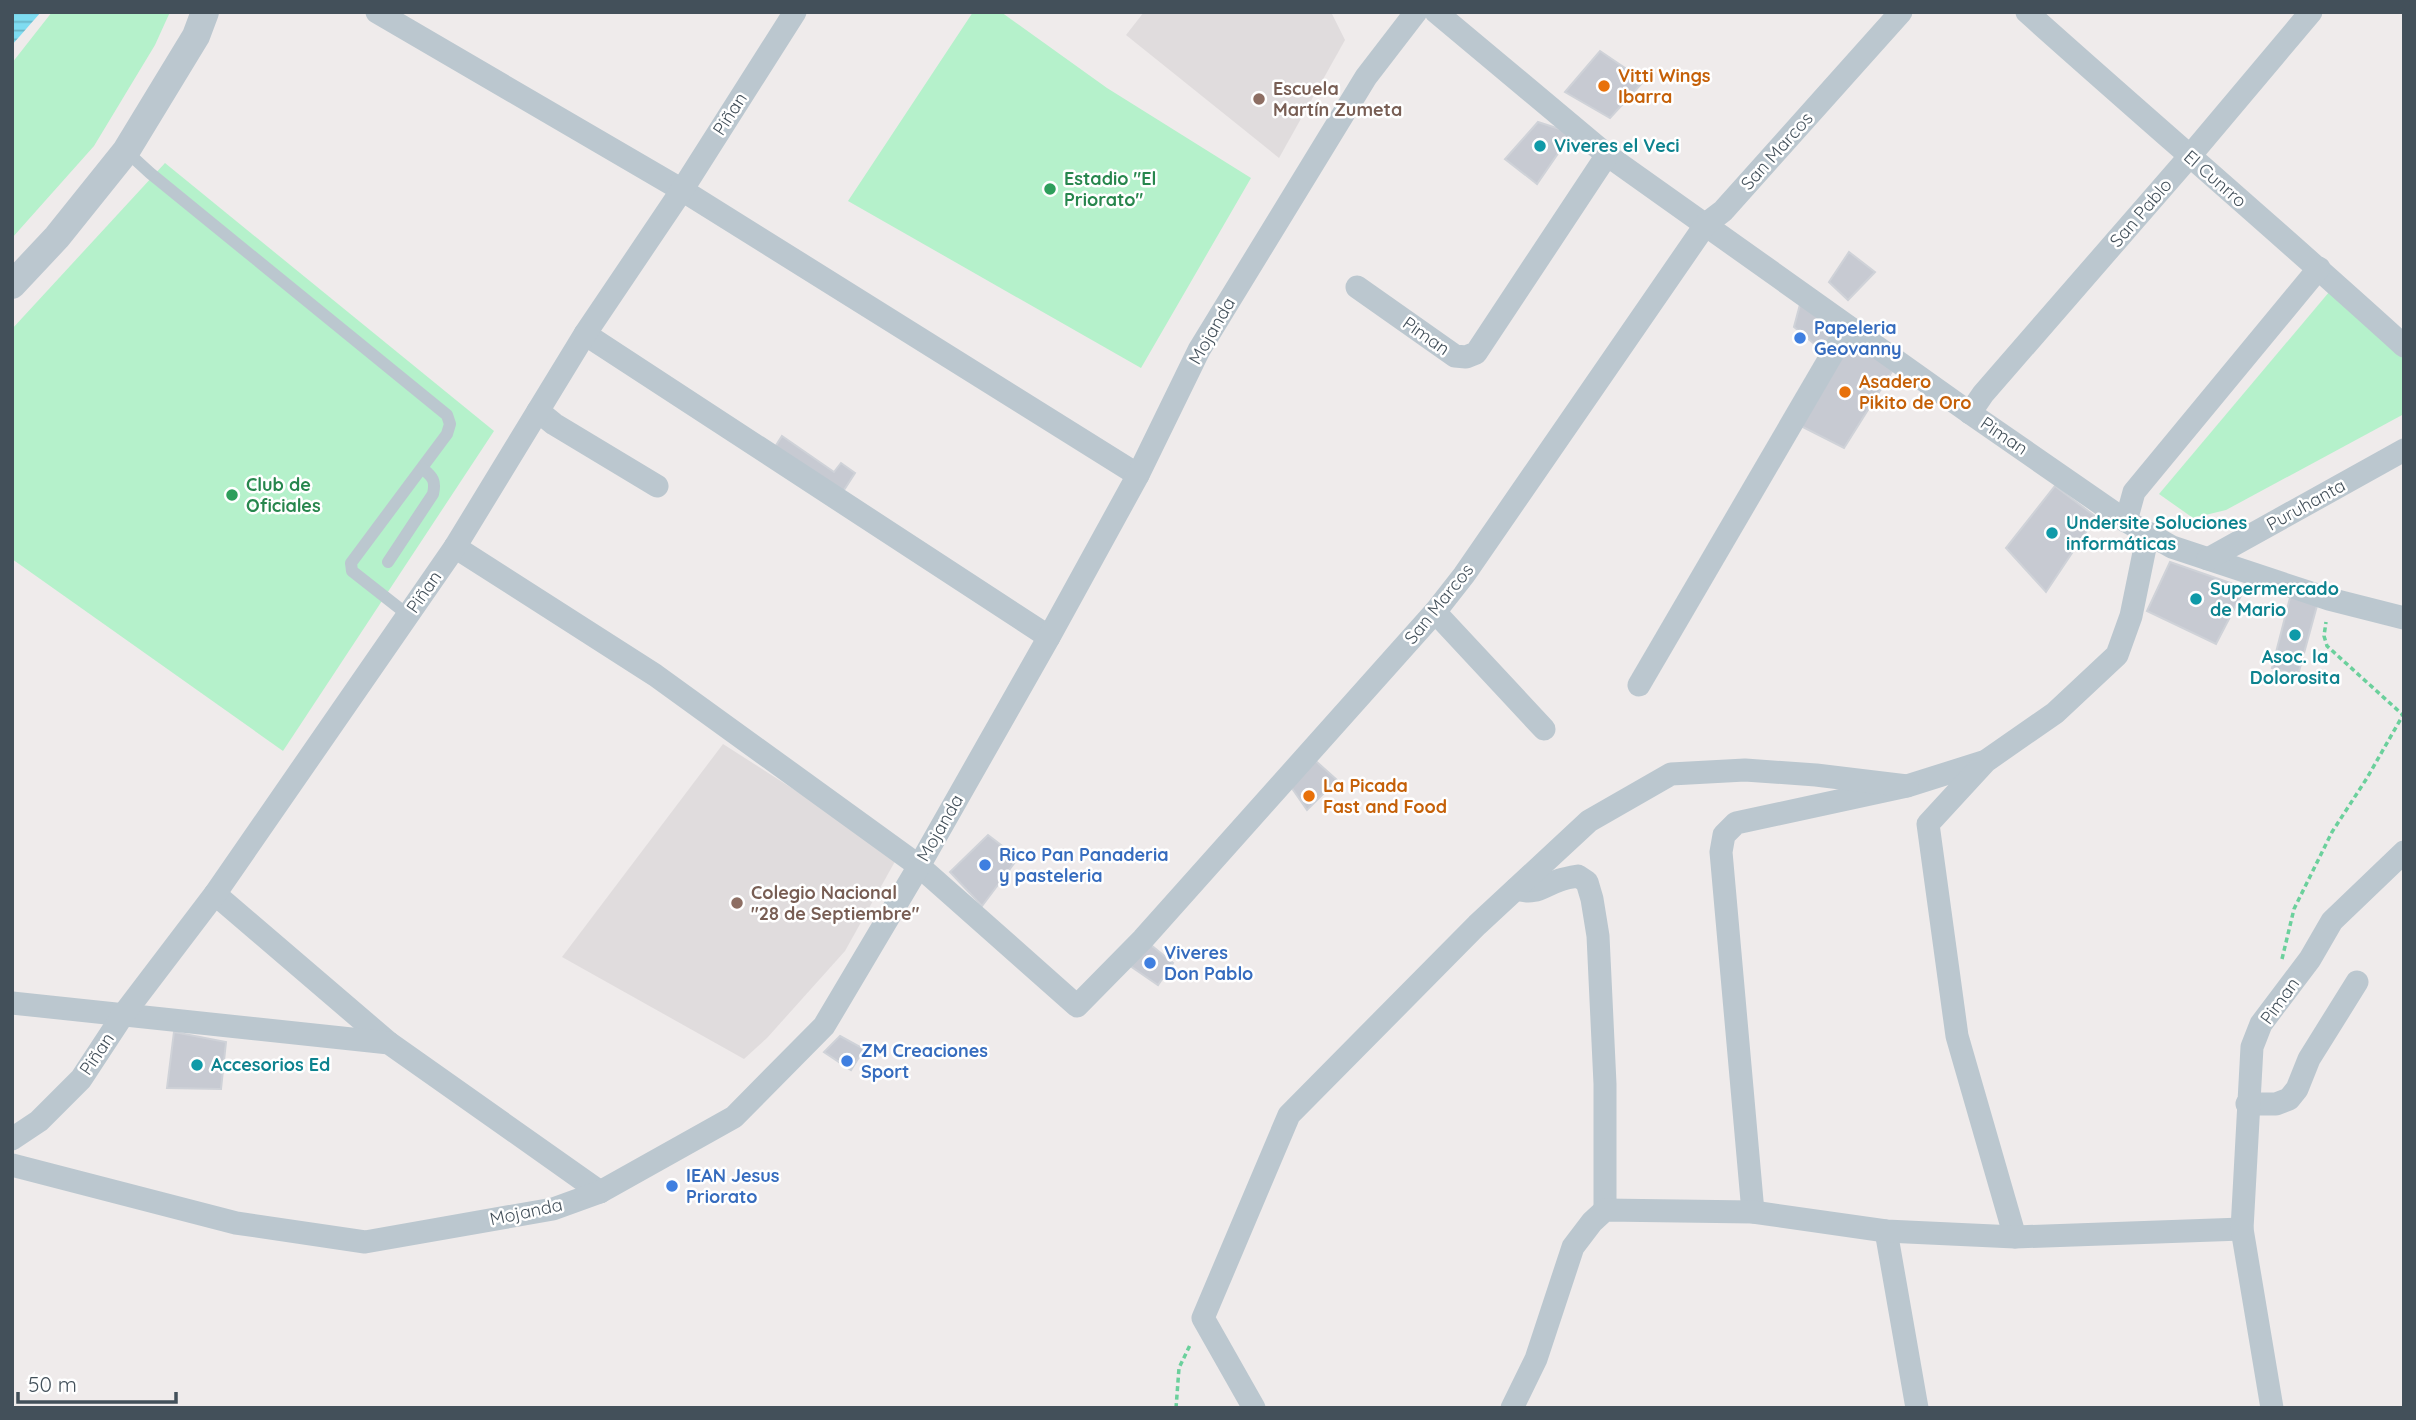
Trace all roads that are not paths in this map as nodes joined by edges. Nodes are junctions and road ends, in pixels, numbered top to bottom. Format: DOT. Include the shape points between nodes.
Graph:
graph roads {
  1 [pos="205,12"];
  2 [pos="376,12"];
  3 [pos="795,12"];
  4 [pos="1416,12"];
  5 [pos="1901,12"];
  6 [pos="2027,12"];
  7 [pos="2311,12"];
  8 [pos="1451,17"];
  9 [pos="126,150"];
  10 [pos="1606,155"];
  11 [pos="2189,157"];
  12 [pos="682,190"];
  13 [pos="1706,224"];
  14 [pos="2319,268"];
  15 [pos="12,285"];
  16 [pos="1357,287"];
  17 [pos="1848,327"];
  18 [pos="585,334"];
  19 [pos="2404,346"];
  20 [pos="538,411"];
  21 [pos="1970,413"];
  22 [pos="2404,450"];
  23 [pos="423,469"];
  24 [pos="1138,475"];
  25 [pos="657,486"];
  26 [pos="2126,521"];
  27 [pos="2148,533"];
  28 [pos="455,547"];
  29 [pos="2208,559"];
  30 [pos="388,562"];
  31 [pos="1434,612"];
  32 [pos="408,615"];
  33 [pos="2404,618"];
  34 [pos="1049,637"];
  35 [pos="1639,685"];
  36 [pos="1544,729"];
  37 [pos="1986,761"];
  38 [pos="1907,786"];
  39 [pos="2404,852"];
  40 [pos="919,866"];
  41 [pos="1516,890"];
  42 [pos="215,894"];
  43 [pos="2357,982"];
  44 [pos="12,1003"];
  45 [pos="123,1015"];
  46 [pos="389,1043"];
  47 [pos="2247,1104"];
  48 [pos="12,1139"];
  49 [pos="12,1165"];
  50 [pos="600,1192"];
  51 [pos="1605,1210"];
  52 [pos="1753,1212"];
  53 [pos="2242,1229"];
  54 [pos="1886,1231"];
  55 [pos="2015,1237"];
  56 [pos="1254,1408"];
  57 [pos="1512,1408"];
  58 [pos="1917,1408"];
  59 [pos="2272,1408"];
  1 -- 9 [label="street" via="196,36"];
  2 -- 12 [label="street"];
  3 -- 12 [label="street, Piñan"];
  4 -- 24 [label="street, Mojanda" via="1366,77 1199,350"];
  5 -- 13 [label="street, San Marcos" via="1723,211"];
  6 -- 11 [label="street, El Cunrro"];
  7 -- 11 [label="street, San Pablo"];
  8 -- 10 [label="street, Piman"];
  9 -- 15 [label="street"];
  9 -- 23 [label="lane" via="447,415 447,434"];
  10 -- 13 [label="street, Piman"];
  10 -- 16 [label="street, Piman" via="1476,353 1455,356"];
  11 -- 14 [label="street, El Cunrro"];
  11 -- 21 [label="street, San Pablo"];
  12 -- 18 [label="street, Piñan"];
  12 -- 24 [label="street"];
  13 -- 17 [label="street, Piman"];
  13 -- 31 [label="street, San Marcos"];
  14 -- 19 [label="street, El Cunrro"];
  14 -- 26 [label="street" via="2134,492"];
  17 -- 21 [label="street, Piman"];
  17 -- 35 [label="street"];
  18 -- 20 [label="street, Piñan"];
  18 -- 34 [label="street"];
  20 -- 25 [label="street"];
  20 -- 28 [label="street, Piñan"];
  21 -- 26 [label="street, Piman"];
  22 -- 29 [label="street, Puruhanta"];
  23 -- 30 [label="lane" via="434,478 433,494"];
  23 -- 32 [label="lane" via="351,563 352,571"];
  24 -- 34 [label="street, Mojanda"];
  26 -- 27 [label="street, Piman"];
  27 -- 29 [label="street, Piman"];
  27 -- 37 [label="street" via="2132,616 2117,655 2055,713"];
  28 -- 32 [label="street, Piñan"];
  28 -- 40 [label="street" via="655,674"];
  29 -- 33 [label="street, Piman"];
  31 -- 36 [label="street"];
  31 -- 40 [label="street, San Marcos" via="1143,939 1077,1006"];
  32 -- 42 [label="street, Piñan"];
  34 -- 40 [label="street, Mojanda"];
  37 -- 38 [label="street"];
  37 -- 55 [label="street" via="1935,814 1928,834 1957,1036"];
  38 -- 41 [label="street" via="1745,770 1671,774 1589,821"];
  38 -- 52 [label="street" via="1737,823 1724,835 1721,852"];
  39 -- 47 [label="street, Piman" via="2332,921 2261,1024 2252,1047"];
  40 -- 50 [label="street, Mojanda" via="824,1026 734,1117"];
  41 -- 51 [label="street" via="1534,891 1578,876 1587,882 1592,899 1604,1071"];
  41 -- 56 [label="street" via="1289,1115 1203,1318"];
  42 -- 45 [label="street, Piñan"];
  42 -- 46 [label="street"];
  43 -- 47 [label="street" via="2289,1099"];
  44 -- 45 [label="street"];
  45 -- 46 [label="street"];
  45 -- 48 [label="street, Piñan" via="81,1079 39,1121"];
  46 -- 50 [label="street"];
  47 -- 53 [label="street, Piman"];
  49 -- 50 [label="street, Mojanda" via="236,1223 365,1242 553,1209"];
  51 -- 52 [label="street"];
  51 -- 57 [label="street" via="1573,1247 1536,1359"];
  52 -- 54 [label="street"];
  53 -- 55 [label="street"];
  53 -- 59 [label="street, Piman"];
  54 -- 55 [label="street"];
  54 -- 58 [label="street"];
}
